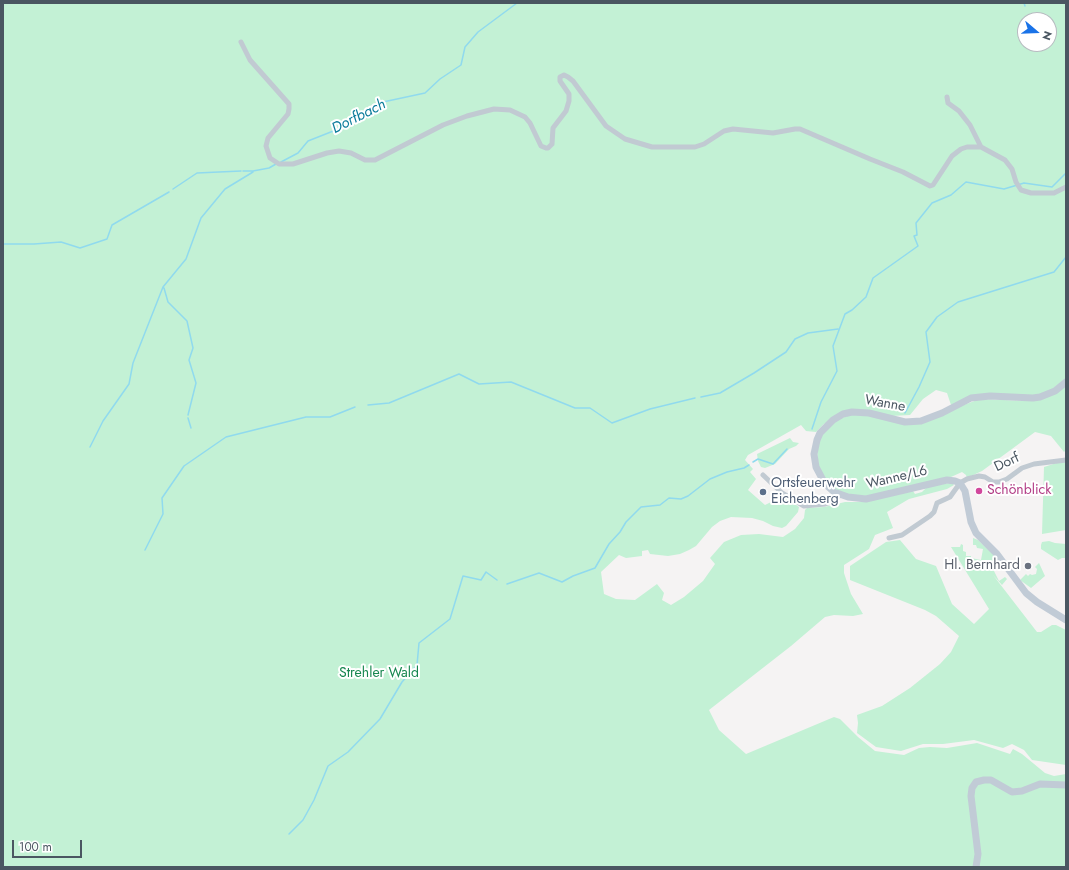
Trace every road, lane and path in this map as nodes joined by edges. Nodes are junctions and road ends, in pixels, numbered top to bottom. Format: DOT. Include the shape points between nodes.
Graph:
graph roads {
  1 [pos="241,42"];
  2 [pos="947,97"];
  3 [pos="981,147"];
  4 [pos="1066,187"];
  5 [pos="1066,382"];
  6 [pos="1066,460"];
  7 [pos="763,474"];
  8 [pos="960,483"];
  9 [pos="840,495"];
  10 [pos="889,538"];
  11 [pos="1066,620"];
  12 [pos="1066,785"];
  13 [pos="976,867"];
  1 -- 3 [label="street" via="250,60 289,104 288,114 267,141 270,158 277,164 293,164 339,151 351,153 365,160 375,160 443,125 494,109 510,110 525,117 541,146 548,148 552,144 553,128 569,101 568,92 560,81 560,77 564,75 573,81 606,126 625,140 652,147 695,147 724,131 733,129 773,133 800,129 930,186 952,156 961,149"];
  2 -- 3 [label="street" via="948,103 959,111 970,125"];
  3 -- 4 [label="street" via="1005,160 1021,190 1031,193 1054,193"];
  5 -- 9 [label="street, Wanne" via="1055,391 1033,398 971,398 921,421 905,422 870,413 843,414 820,433 814,454 822,480"];
  6 -- 8 [label="street, Dorf" via="1034,464 999,482 979,476"];
  7 -- 9 [label="street" via="782,493 804,506 825,504 834,501"];
  8 -- 9 [label="street, Wanne/L6" via="953,480 944,481 863,499"];
  8 -- 10 [label="street, Dorf" via="950,497 937,502 934,512 902,535"];
  8 -- 11 [label="street" via="965,491 970,522 976,532 997,554 1026,593"];
  12 -- 13 [label="street" via="1040,784 1012,792 991,780 976,782 971,796 978,854"];
}
